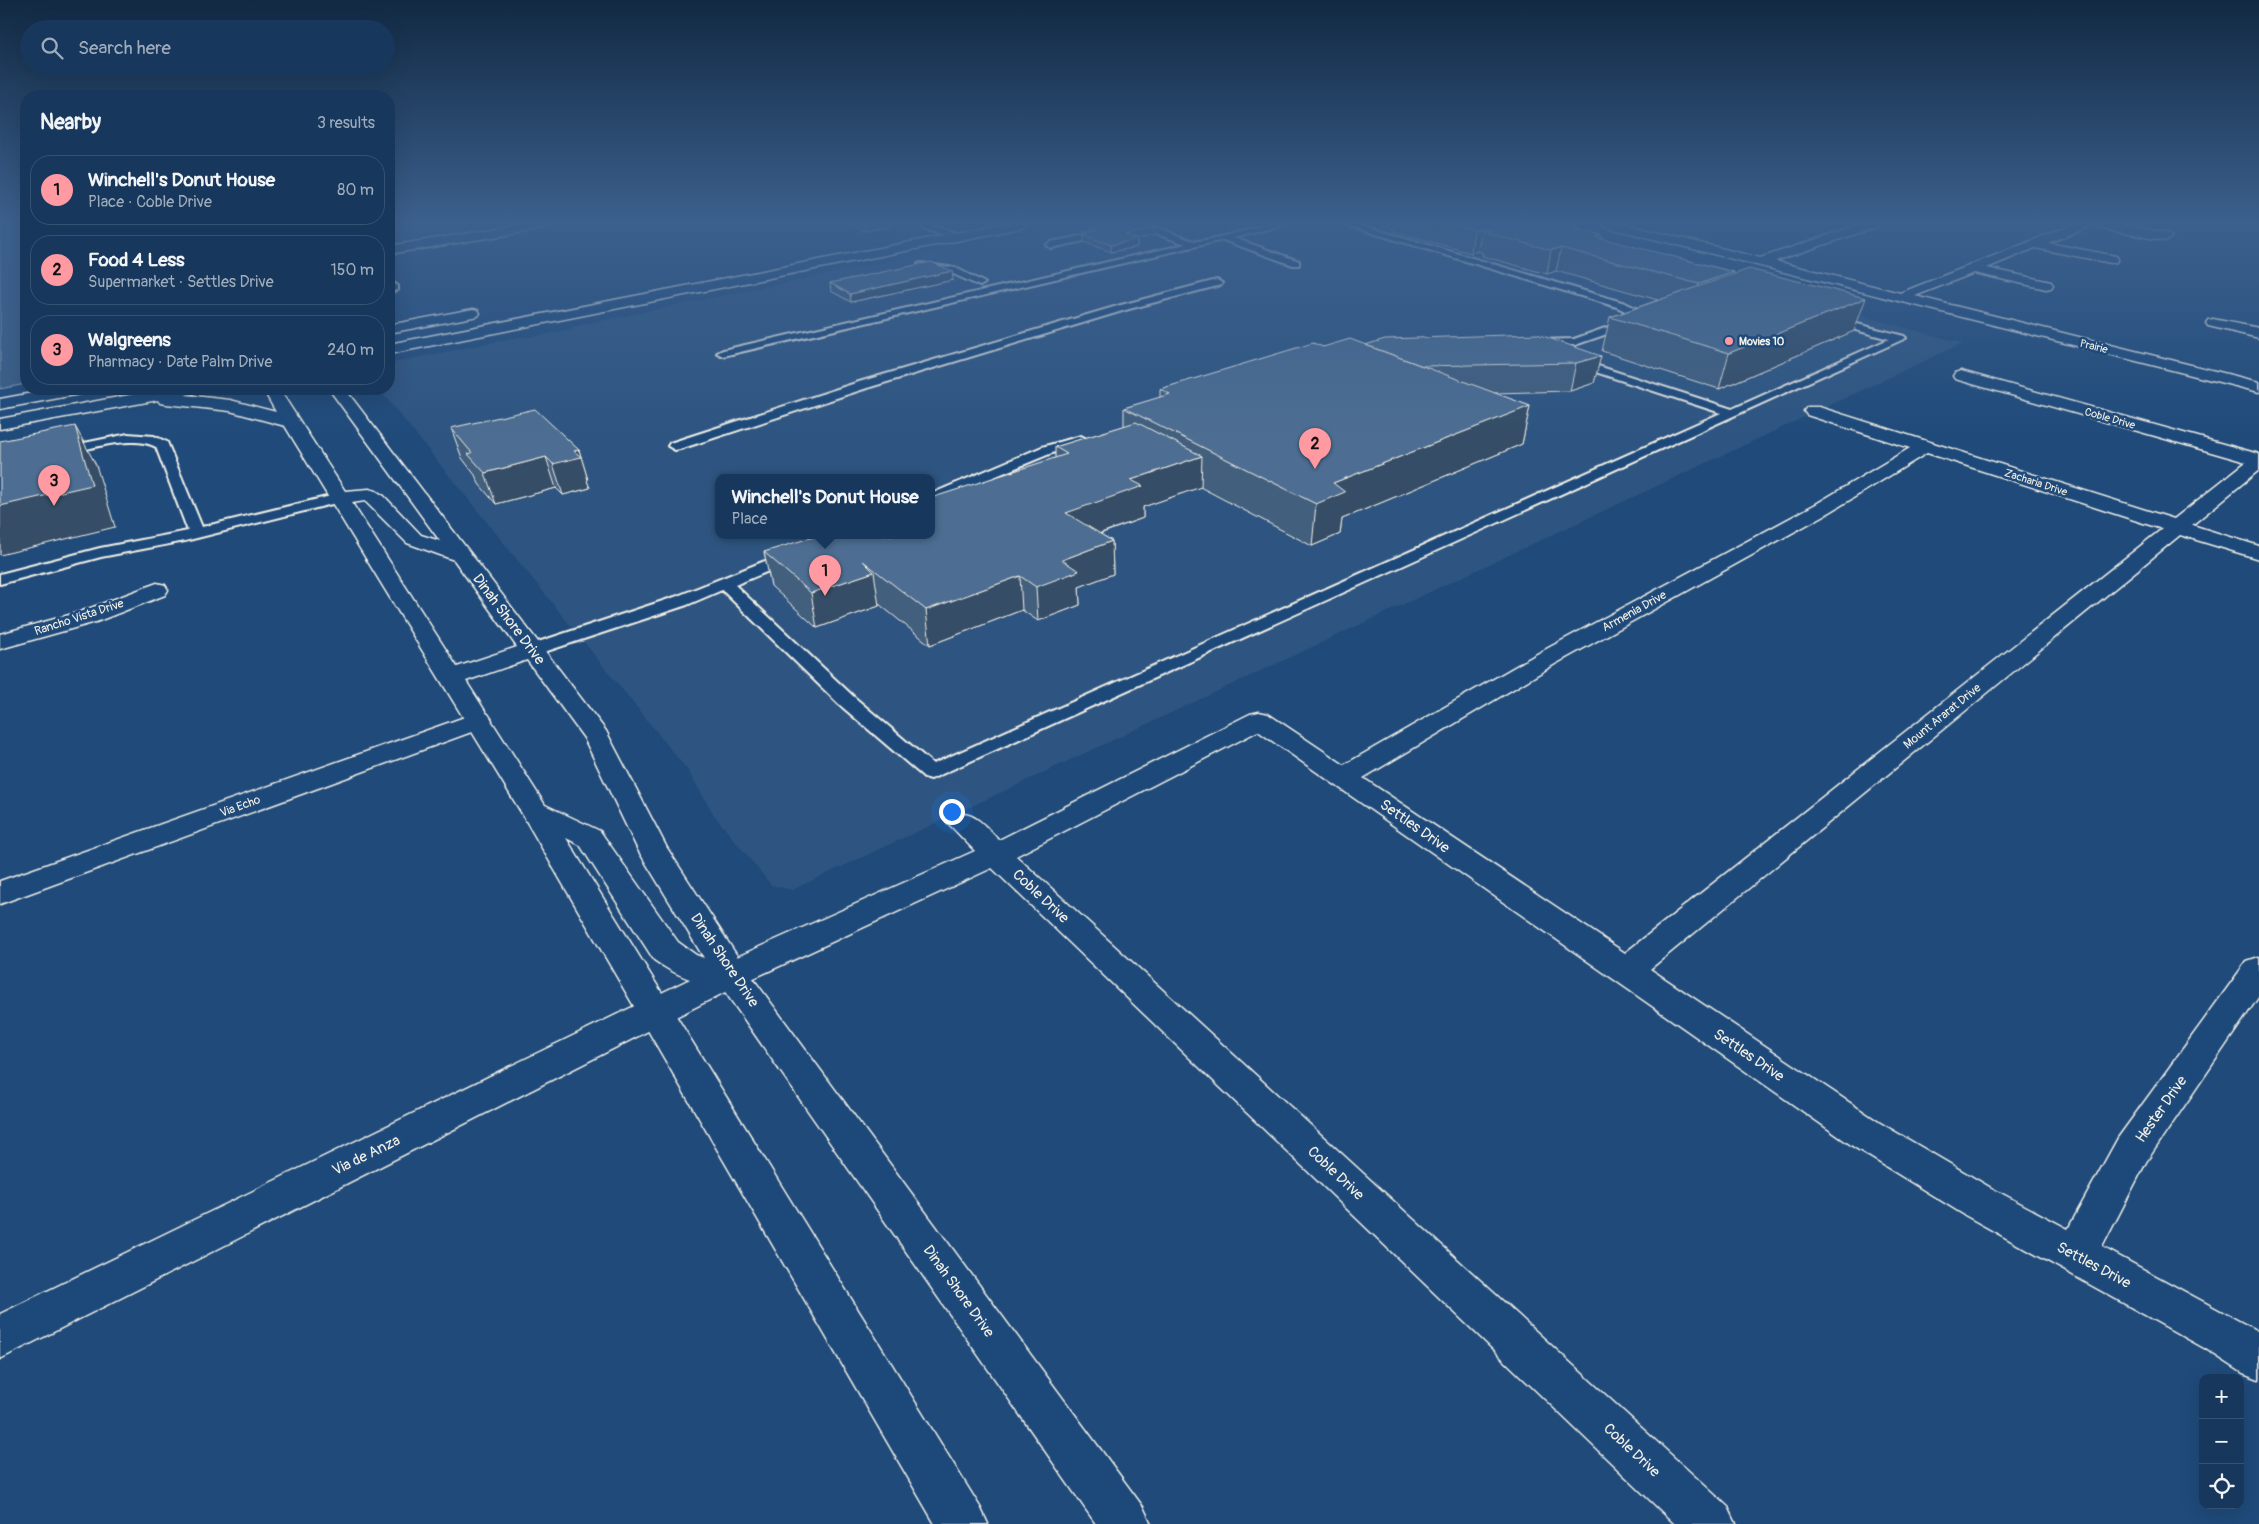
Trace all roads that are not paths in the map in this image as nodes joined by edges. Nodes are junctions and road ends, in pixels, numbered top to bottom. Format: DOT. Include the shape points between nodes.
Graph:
graph roads {
  1 [pos="663,295"];
  2 [pos="926,295"];
  3 [pos="973,295"];
  4 [pos="1171,295"];
  5 [pos="1588,295"];
  6 [pos="1893,295"];
  7 [pos="1906,295"];
  8 [pos="969,296"];
  9 [pos="1901,297"];
  10 [pos="890,303"];
  11 [pos="872,307"];
  12 [pos="487,311"];
  13 [pos="883,316"];
  14 [pos="1815,316"];
  15 [pos="2213,323"];
  16 [pos="395,328"];
  17 [pos="2259,333"];
  18 [pos="395,348"];
  19 [pos="723,353"];
  20 [pos="1961,376"];
  21 [pos="2256,383"];
  22 [pos="48,395"];
  23 [pos="155,395"];
  24 [pos="275,395"];
  25 [pos="342,395"];
  26 [pos="127,400"];
  27 [pos="0,404"];
  28 [pos="1813,411"];
  29 [pos="1733,413"];
  30 [pos="292,422"];
  31 [pos="0,424"];
  32 [pos="1092,436"];
  33 [pos="675,446"];
  34 [pos="1926,446"];
  35 [pos="46,455"];
  36 [pos="2259,460"];
  37 [pos="935,497"];
  38 [pos="339,498"];
  39 [pos="2177,527"];
  40 [pos="197,533"];
  41 [pos="833,539"];
  42 [pos="2259,553"];
  43 [pos="462,556"];
  44 [pos="0,579"];
  45 [pos="724,583"];
  46 [pos="157,590"];
  47 [pos="0,642"];
  48 [pos="532,650"];
  49 [pos="452,677"];
  50 [pos="479,720"];
  51 [pos="1259,720"];
  52 [pos="1344,777"];
  53 [pos="535,812"];
  54 [pos="962,822"];
  55 [pos="995,854"];
  56 [pos="0,893"];
  57 [pos="2259,970"];
  58 [pos="1626,971"];
  59 [pos="732,974"];
  60 [pos="656,1012"];
  61 [pos="2076,1256"];
  62 [pos="0,1336"];
  63 [pos="2259,1357"];
  64 [pos="963,1524"];
  65 [pos="1126,1524"];
  66 [pos="1711,1524"];
  1 -- 18 [label="street"];
  2 -- 10 [label="lane"];
  3 -- 8 [label="lane"];
  4 -- 33 [label="lane" via="863,386"];
  5 -- 29 [label="lane" via="1621,305 1636,312 1637,317 1632,322 1575,342 1524,344"];
  6 -- 9 [label="street, Prairie"];
  7 -- 9 [label="street"];
  8 -- 13 [label="lane"];
  9 -- 21 [label="street, Prairie"];
  11 -- 13 [label="lane" via="870,309"];
  12 -- 16 [label="street"];
  13 -- 19 [label="lane"];
  14 -- 29 [label="lane" via="1900,338"];
  15 -- 17 [label="street"];
  20 -- 36 [label="street, Coble Drive"];
  22 -- 27 [label="street"];
  23 -- 26 [label="street"];
  24 -- 30 [label="street"];
  25 -- 43 [label="street, Dinah Shore Drive"];
  26 -- 30 [label="street" via="200,400 246,408"];
  26 -- 31 [label="street"];
  28 -- 34 [label="street, Zacharia Drive"];
  29 -- 45 [label="lane" via="931,773 848,701"];
  30 -- 38 [label="street"];
  32 -- 37 [label="lane" via="1047,450"];
  34 -- 39 [label="street, Zacharia Drive"];
  34 -- 52 [label="street, Armenia Drive" via="1823,508 1546,659"];
  35 -- 40 [label="lane" via="124,439 157,441 162,445"];
  36 -- 39 [label="street, Mount Ararat Drive"];
  38 -- 40 [label="lane"];
  38 -- 43 [label="street" via="369,495 414,539"];
  38 -- 49 [label="street"];
  39 -- 42 [label="street, Zacharia Drive"];
  39 -- 58 [label="street, Mount Ararat Drive"];
  40 -- 44 [label="lane" via="100,553"];
  41 -- 45 [label="lane"];
  43 -- 48 [label="street, Dinah Shore Drive"];
  45 -- 48 [label="lane" via="681,601"];
  46 -- 47 [label="street, Rancho Vista Drive" via="88,617"];
  48 -- 49 [label="street"];
  48 -- 59 [label="street, Dinah Shore Drive" via="597,737 653,850"];
  49 -- 50 [label="street"];
  50 -- 53 [label="street"];
  50 -- 56 [label="street, Via Echo"];
  51 -- 52 [label="street, Settles Drive"];
  51 -- 55 [label="street, Via de Anza"];
  52 -- 58 [label="street, Settles Drive"];
  53 -- 59 [label="street" via="590,838 666,951 697,969"];
  53 -- 60 [label="street"];
  54 -- 55 [label="street, Coble Drive"];
  55 -- 59 [label="street, Via de Anza"];
  55 -- 66 [label="street, Coble Drive"];
  57 -- 61 [label="street, Hester Drive" via="2132,1150"];
  58 -- 61 [label="street, Settles Drive" via="1867,1135"];
  59 -- 60 [label="street, Via de Anza"];
  59 -- 65 [label="street, Dinah Shore Drive"];
  60 -- 62 [label="street, Via de Anza"];
  60 -- 64 [label="street"];
  61 -- 63 [label="street, Settles Drive"];
}
